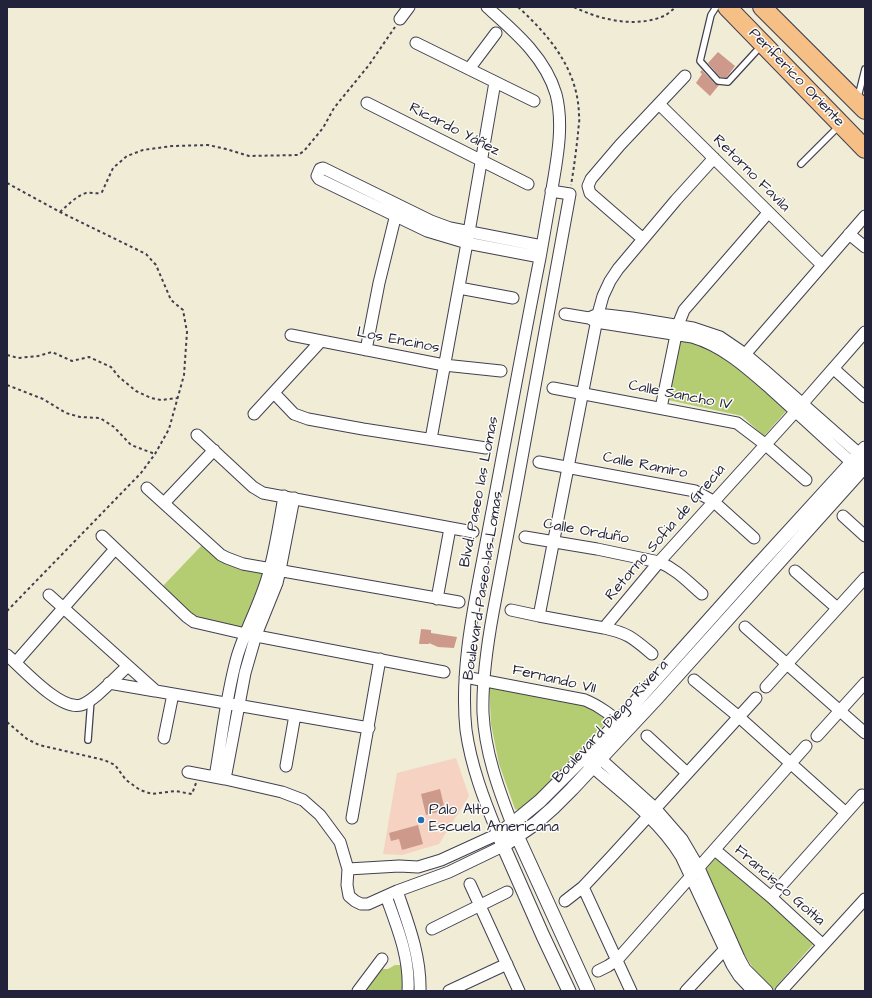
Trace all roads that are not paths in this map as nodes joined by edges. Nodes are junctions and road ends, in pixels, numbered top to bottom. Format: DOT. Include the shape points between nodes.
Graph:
graph roads {
  1 [pos="409,7"];
  2 [pos="487,7"];
  3 [pos="716,7"];
  4 [pos="727,7"];
  5 [pos="762,7"];
  6 [pos="400,19"];
  7 [pos="496,33"];
  8 [pos="416,44"];
  9 [pos="763,44"];
  10 [pos="469,69"];
  11 [pos="865,69"];
  12 [pos="685,76"];
  13 [pos="495,82"];
  14 [pos="534,101"];
  15 [pos="367,103"];
  16 [pos="659,104"];
  17 [pos="861,106"];
  18 [pos="841,125"];
  19 [pos="865,149"];
  20 [pos="714,158"];
  21 [pos="481,160"];
  22 [pos="801,164"];
  23 [pos="528,184"];
  24 [pos="552,191"];
  25 [pos="398,205"];
  26 [pos="768,213"];
  27 [pos="395,216"];
  28 [pos="865,216"];
  29 [pos="850,234"];
  30 [pos="468,237"];
  31 [pos="643,239"];
  32 [pos="865,248"];
  33 [pos="541,252"];
  34 [pos="822,265"];
  35 [pos="459,288"];
  36 [pos="513,298"];
  37 [pos="566,314"];
  38 [pos="595,318"];
  39 [pos="677,329"];
  40 [pos="865,332"];
  41 [pos="290,335"];
  42 [pos="321,341"];
  43 [pos="366,350"];
  44 [pos="741,358"];
  45 [pos="444,365"];
  46 [pos="834,368"];
  47 [pos="501,371"];
  48 [pos="553,388"];
  49 [pos="274,393"];
  50 [pos="582,393"];
  51 [pos="865,396"];
  52 [pos="662,408"];
  53 [pos="799,408"];
  54 [pos="254,414"];
  55 [pos="197,434"];
  56 [pos="431,439"];
  57 [pos="766,445"];
  58 [pos="486,448"];
  59 [pos="214,450"];
  60 [pos="539,462"];
  61 [pos="862,462"];
  62 [pos="568,468"];
  63 [pos="806,480"];
  64 [pos="147,488"];
  65 [pos="496,490"];
  66 [pos="515,494"];
  67 [pos="289,497"];
  68 [pos="713,501"];
  69 [pos="164,503"];
  70 [pos="843,516"];
  71 [pos="450,528"];
  72 [pos="473,532"];
  73 [pos="102,536"];
  74 [pos="526,536"];
  75 [pos="865,536"];
  76 [pos="754,538"];
  77 [pos="554,542"];
  78 [pos="115,549"];
  79 [pos="659,562"];
  80 [pos="276,569"];
  81 [pos="795,571"];
  82 [pos="865,578"];
  83 [pos="702,594"];
  84 [pos="49,595"];
  85 [pos="437,598"];
  86 [pos="729,598"];
  87 [pos="459,602"];
  88 [pos="63,607"];
  89 [pos="739,607"];
  90 [pos="837,608"];
  91 [pos="511,610"];
  92 [pos="540,616"];
  93 [pos="604,628"];
  94 [pos="745,628"];
  95 [pos="251,635"];
  96 [pos="652,654"];
  97 [pos="7,655"];
  98 [pos="380,659"];
  99 [pos="16,662"];
  100 [pos="786,665"];
  101 [pos="128,666"];
  102 [pos="444,672"];
  103 [pos="465,677"];
  104 [pos="484,680"];
  105 [pos="694,680"];
  106 [pos="109,683"];
  107 [pos="865,683"];
  108 [pos="766,687"];
  109 [pos="156,691"];
  110 [pos="173,694"];
  111 [pos="756,698"];
  112 [pos="92,700"];
  113 [pos="232,703"];
  114 [pos="840,711"];
  115 [pos="295,715"];
  116 [pos="739,717"];
  117 [pos="623,726"];
  118 [pos="369,728"];
  119 [pos="865,733"];
  120 [pos="647,736"];
  121 [pos="817,736"];
  122 [pos="164,738"];
  123 [pos="88,740"];
  124 [pos="806,746"];
  125 [pos="592,759"];
  126 [pos="791,764"];
  127 [pos="286,766"];
  128 [pos="188,772"];
  129 [pos="687,773"];
  130 [pos="220,778"];
  131 [pos="862,795"];
  132 [pos="652,812"];
  133 [pos="846,813"];
  134 [pos="352,818"];
  135 [pos="512,824"];
  136 [pos="498,834"];
  137 [pos="517,837"];
  138 [pos="503,846"];
  139 [pos="715,850"];
  140 [pos="699,868"];
  141 [pos="348,869"];
  142 [pos="691,877"];
  143 [pos="470,884"];
  144 [pos="583,887"];
  145 [pos="397,891"];
  146 [pos="507,892"];
  147 [pos="386,896"];
  148 [pos="771,897"];
  149 [pos="865,899"];
  150 [pos="565,900"];
  151 [pos="480,906"];
  152 [pos="404,929"];
  153 [pos="432,929"];
  154 [pos="823,945"];
  155 [pos="728,946"];
  156 [pos="382,959"];
  157 [pos="617,960"];
  158 [pos="419,963"];
  159 [pos="507,964"];
  160 [pos="407,965"];
  161 [pos="598,971"];
  162 [pos="358,991"];
  163 [pos="408,991"];
  164 [pos="420,991"];
  165 [pos="449,991"];
  166 [pos="519,991"];
  167 [pos="569,991"];
  168 [pos="588,991"];
  169 [pos="631,991"];
  170 [pos="686,991"];
  171 [pos="753,991"];
  172 [pos="768,991"];
  173 [pos="781,991"];
  1 -- 6 [label="street"];
  2 -- 24 [label="street, Blvd. Paseo las Lomas" via="521,38 549,76 556,96 560,123"];
  3 -- 9 [label="lane" via="711,15 700,61 718,81 728,82"];
  4 -- 9 [label="highway, Periferico Oriente"];
  5 -- 17 [label="highway"];
  7 -- 10 [label="street"];
  8 -- 10 [label="street"];
  9 -- 18 [label="highway, Periferico Oriente"];
  10 -- 13 [label="street"];
  11 -- 17 [label="lane"];
  12 -- 16 [label="street"];
  13 -- 14 [label="street"];
  13 -- 21 [label="street"];
  15 -- 21 [label="street, Ricardo Yáñez"];
  16 -- 20 [label="street, Retorno Favila"];
  16 -- 31 [label="street" via="596,173 588,186 590,193"];
  18 -- 19 [label="highway, Periferico Oriente"];
  18 -- 22 [label="lane"];
  20 -- 26 [label="street, Retorno Favila"];
  20 -- 31 [label="street"];
  21 -- 23 [label="street, Ricardo Yáñez"];
  21 -- 30 [label="street"];
  24 -- 33 [label="street, Blvd. Paseo las Lomas"];
  24 -- 66 [label="street, Boulevard Paseo las Lomas" via="570,194"];
  25 -- 27 [label="street"];
  25 -- 27 [label="street" via="323,168 317,176"];
  25 -- 30 [label="street"];
  26 -- 34 [label="street, Retorno Favila"];
  26 -- 39 [label="street" via="687,305"];
  27 -- 30 [label="street" via="427,231"];
  27 -- 43 [label="street"];
  28 -- 29 [label="street"];
  29 -- 32 [label="street"];
  29 -- 34 [label="street"];
  30 -- 33 [label="street"];
  30 -- 35 [label="street"];
  31 -- 38 [label="street" via="610,281"];
  33 -- 65 [label="street, Blvd. Paseo las Lomas"];
  34 -- 44 [label="street"];
  35 -- 36 [label="street"];
  35 -- 45 [label="street"];
  37 -- 38 [label="street"];
  38 -- 39 [label="street" via="610,314"];
  38 -- 50 [label="street"];
  39 -- 44 [label="street" via="693,328 720,337"];
  39 -- 52 [label="street"];
  40 -- 46 [label="street, Retorno Sofia de Grecia"];
  41 -- 42 [label="street, Los Encinos"];
  42 -- 43 [label="street, Los Encinos"];
  42 -- 49 [label="street"];
  43 -- 45 [label="street, Los Encinos"];
  44 -- 53 [label="street"];
  45 -- 47 [label="street, Los Encinos"];
  45 -- 56 [label="street"];
  46 -- 51 [label="street"];
  46 -- 53 [label="street, Retorno Sofia de Grecia"];
  48 -- 50 [label="street, Calle Sancho IV"];
  49 -- 54 [label="street"];
  49 -- 56 [label="street" via="294,414 301,417"];
  50 -- 52 [label="street, Calle Sancho IV"];
  50 -- 62 [label="street"];
  52 -- 57 [label="street, Calle Sancho IV" via="736,423"];
  53 -- 57 [label="street, Retorno Sofia de Grecia"];
  53 -- 61 [label="street"];
  55 -- 59 [label="street"];
  56 -- 58 [label="street"];
  57 -- 63 [label="street, Calle Sancho IV"];
  57 -- 68 [label="street, Retorno Sofia de Grecia"];
  59 -- 67 [label="street" via="258,490"];
  59 -- 69 [label="street"];
  60 -- 62 [label="street, Calle Ramiro"];
  61 -- 86 [label="street, Boulevard Diego Rivera"];
  61 -- 89 [label="street, Boulevard Diego Rivera"];
  62 -- 68 [label="street, Calle Ramiro" via="695,491"];
  62 -- 77 [label="street"];
  64 -- 69 [label="street"];
  65 -- 66 [label="street"];
  65 -- 103 [label="street, Blvd. Paseo las Lomas"];
  66 -- 104 [label="street, Boulevard Paseo las Lomas" via="493,610"];
  67 -- 71 [label="street"];
  67 -- 80 [label="street"];
  68 -- 76 [label="street, Calle Ramiro"];
  68 -- 79 [label="street, Retorno Sofia de Grecia"];
  69 -- 80 [label="street" via="221,555 243,564"];
  70 -- 75 [label="street"];
  71 -- 72 [label="street"];
  71 -- 85 [label="street"];
  73 -- 78 [label="street"];
  74 -- 77 [label="street, Calle Orduño"];
  77 -- 79 [label="street, Calle Orduño"];
  77 -- 92 [label="street"];
  78 -- 88 [label="street"];
  78 -- 95 [label="street" via="191,620 202,625"];
  79 -- 83 [label="street, Calle Orduño" via="666,564"];
  79 -- 93 [label="street, Retorno Sofia de Grecia"];
  80 -- 85 [label="street"];
  80 -- 95 [label="street" via="270,603"];
  81 -- 90 [label="street"];
  82 -- 90 [label="street"];
  84 -- 88 [label="street"];
  85 -- 87 [label="street"];
  86 -- 89 [label="street"];
  86 -- 117 [label="street, Boulevard Diego Rivera"];
  88 -- 99 [label="street"];
  88 -- 101 [label="street"];
  89 -- 117 [label="street, Boulevard Diego Rivera"];
  90 -- 100 [label="street"];
  91 -- 92 [label="street"];
  92 -- 93 [label="street"];
  93 -- 96 [label="street" via="629,635"];
  94 -- 100 [label="street"];
  95 -- 98 [label="street"];
  95 -- 113 [label="street" via="244,673"];
  97 -- 99 [label="street"];
  98 -- 102 [label="street"];
  98 -- 118 [label="street"];
  99 -- 112 [label="street" via="39,686 64,703 80,706"];
  100 -- 108 [label="street"];
  100 -- 114 [label="street"];
  101 -- 106 [label="street"];
  101 -- 109 [label="street"];
  103 -- 104 [label="street, Fernando VII"];
  103 -- 136 [label="street, Blvd. Paseo las Lomas" via="466,731 474,769"];
  104 -- 117 [label="street, Fernando VII" via="585,700 599,707"];
  104 -- 135 [label="street, Boulevard Paseo las Lomas" via="483,714 491,766"];
  105 -- 116 [label="street"];
  106 -- 109 [label="street"];
  106 -- 112 [label="street"];
  107 -- 114 [label="street"];
  109 -- 110 [label="street"];
  110 -- 113 [label="street"];
  110 -- 122 [label="street"];
  111 -- 116 [label="street"];
  112 -- 123 [label="lane"];
  113 -- 115 [label="street"];
  113 -- 130 [label="street"];
  114 -- 119 [label="street"];
  114 -- 121 [label="street"];
  115 -- 118 [label="street"];
  115 -- 127 [label="street"];
  116 -- 126 [label="street"];
  116 -- 129 [label="street"];
  117 -- 125 [label="street, Boulevard Diego Rivera"];
  118 -- 134 [label="street"];
  120 -- 129 [label="street"];
  124 -- 126 [label="street"];
  125 -- 132 [label="street"];
  125 -- 135 [label="street, Boulevard Diego Rivera"];
  125 -- 137 [label="street, Boulevard Diego Rivera" via="553,808"];
  126 -- 133 [label="street"];
  126 -- 139 [label="street"];
  128 -- 130 [label="street, Boulevard Diego Rivera"];
  129 -- 132 [label="street"];
  130 -- 141 [label="street, Boulevard Diego Rivera" via="282,792 303,800 331,828 340,842"];
  131 -- 133 [label="street"];
  132 -- 140 [label="street" via="682,839"];
  132 -- 142 [label="street" via="674,844"];
  132 -- 144 [label="street"];
  133 -- 148 [label="street"];
  135 -- 136 [label="street, Boulevard Diego Rivera"];
  135 -- 137 [label="street, Boulevard Paseo las Lomas"];
  136 -- 138 [label="street, Blvd. Paseo las Lomas"];
  136 -- 141 [label="street, Boulevard Diego Rivera" via="448,857 418,867"];
  137 -- 138 [label="street, Boulevard Diego Rivera"];
  137 -- 168 [label="street, Boulevard Paseo las Lomas"];
  138 -- 145 [label="street, Boulevard Diego Rivera" via="449,872"];
  138 -- 167 [label="street, Blvd. Paseo las Lomas"];
  139 -- 140 [label="street"];
  139 -- 148 [label="street, Francisco Goitia"];
  140 -- 142 [label="street"];
  140 -- 155 [label="street"];
  141 -- 147 [label="street, Boulevard Diego Rivera" via="349,896 355,901 368,904"];
  142 -- 155 [label="street"];
  142 -- 157 [label="street"];
  143 -- 151 [label="street"];
  144 -- 150 [label="street"];
  144 -- 157 [label="street"];
  145 -- 147 [label="street, Boulevard Diego Rivera"];
  145 -- 152 [label="street"];
  146 -- 151 [label="street"];
  147 -- 152 [label="street"];
  148 -- 154 [label="street, Francisco Goitia"];
  149 -- 154 [label="street"];
  151 -- 153 [label="street"];
  151 -- 159 [label="street"];
  152 -- 158 [label="street"];
  152 -- 160 [label="street" via="402,941"];
  154 -- 173 [label="street"];
  155 -- 170 [label="street"];
  155 -- 171 [label="street" via="739,976"];
  155 -- 172 [label="street" via="745,969"];
  156 -- 162 [label="street"];
  157 -- 161 [label="street"];
  157 -- 169 [label="street"];
  158 -- 160 [label="street"];
  158 -- 164 [label="street"];
  159 -- 165 [label="street"];
  159 -- 166 [label="street"];
  160 -- 163 [label="street"];
}
